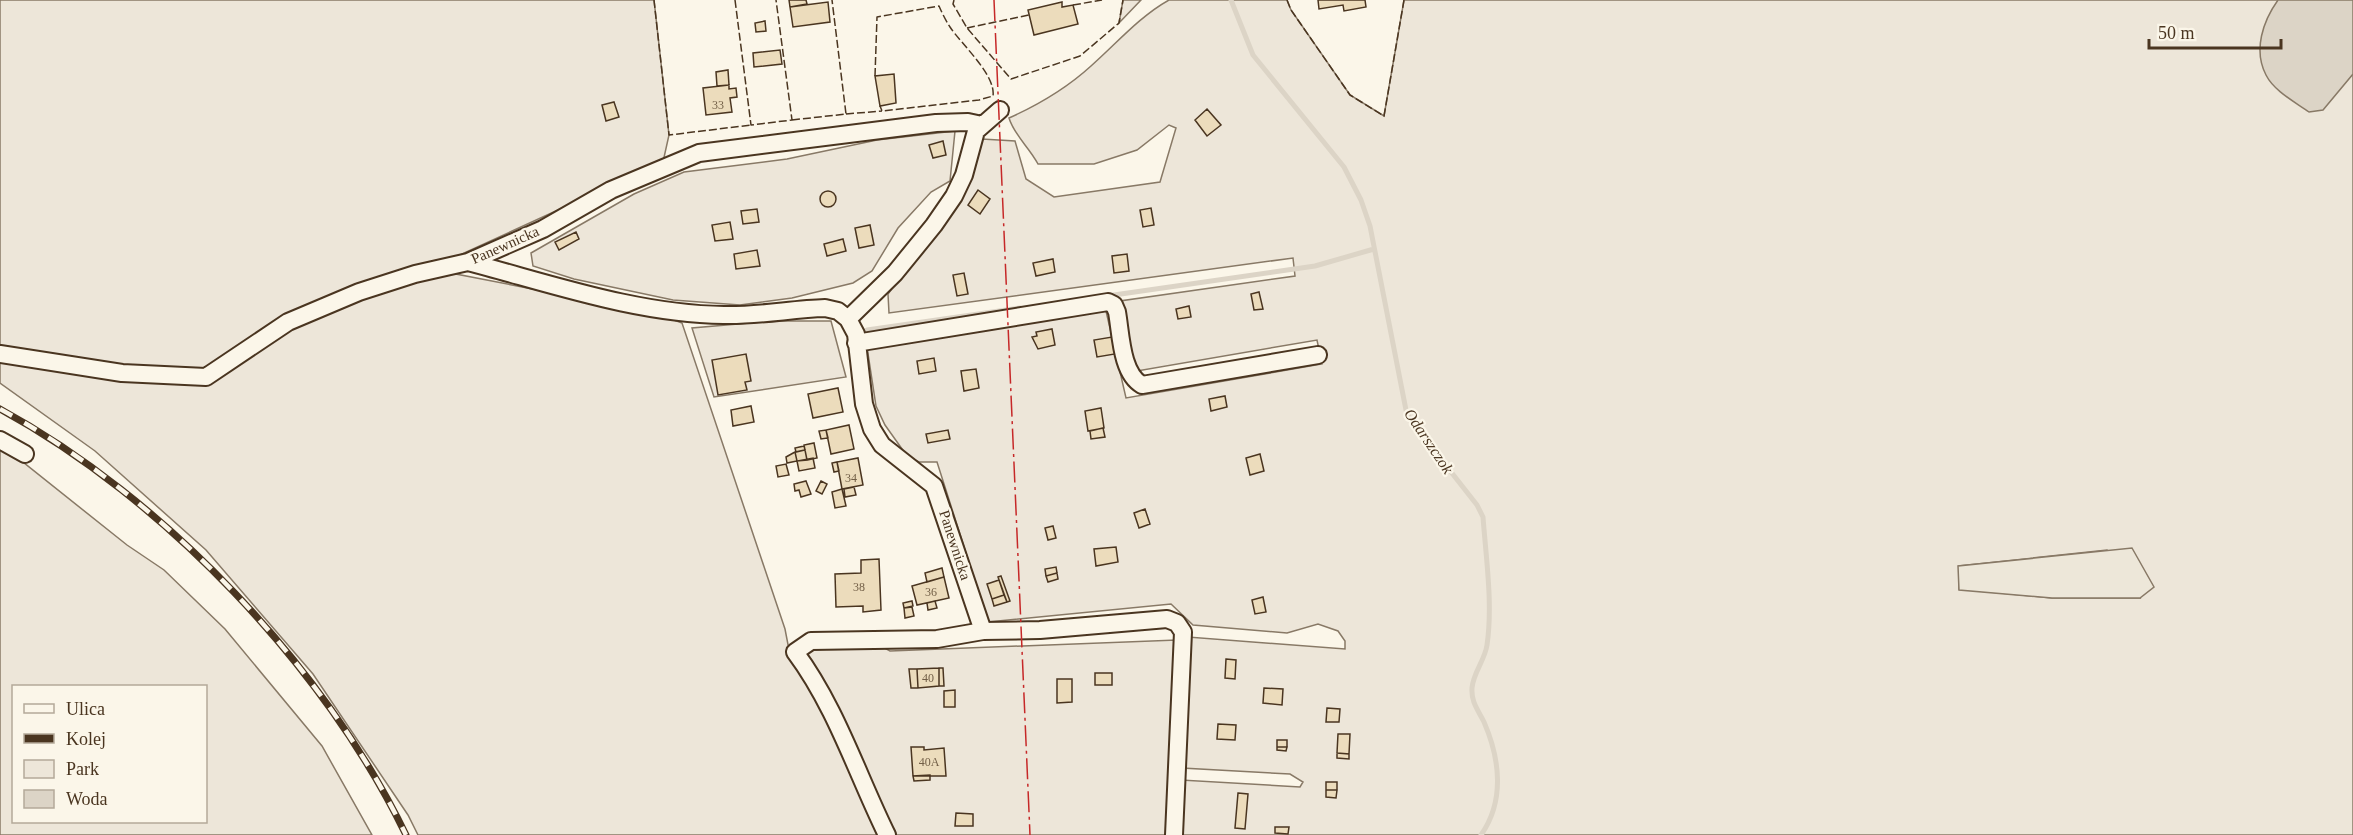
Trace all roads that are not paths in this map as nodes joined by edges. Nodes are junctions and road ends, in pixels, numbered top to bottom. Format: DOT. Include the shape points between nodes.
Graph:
graph roads {
  1 [pos="1000,110"];
  2 [pos="982,125"];
  3 [pos="468,262"];
  4 [pos="848,319"];
  5 [pos="856,343"];
  6 [pos="0,354"];
  7 [pos="1318,355"];
  8 [pos="0,440"];
  9 [pos="25,454"];
  10 [pos="983,631"];
  11 [pos="887,835"];
  12 [pos="1174,835"];
  1 -- 2 [label="street"];
  2 -- 3 [label="street, Panewnicka" via="936,123 699,153 611,190 543,229"];
  2 -- 4 [label="street" via="976,131 954,196 895,273"];
  3 -- 4 [label="street" via="577,292 680,311 725,315 825,308"];
  3 -- 6 [label="street, Panewnicka" via="359,292 288,322 206,378 122,373"];
  4 -- 5 [label="street, Panewnicka"];
  5 -- 7 [label="street" via="1108,303 1117,312 1129,370 1142,385"];
  5 -- 10 [label="street, Panewnicka" via="864,404 872,429 882,445 934,486"];
  8 -- 9 [label="street"];
  10 -- 11 [label="street" via="937,639 811,641 795,652 833,712"];
  10 -- 12 [label="street" via="1167,619 1177,622 1183,632"];
}
